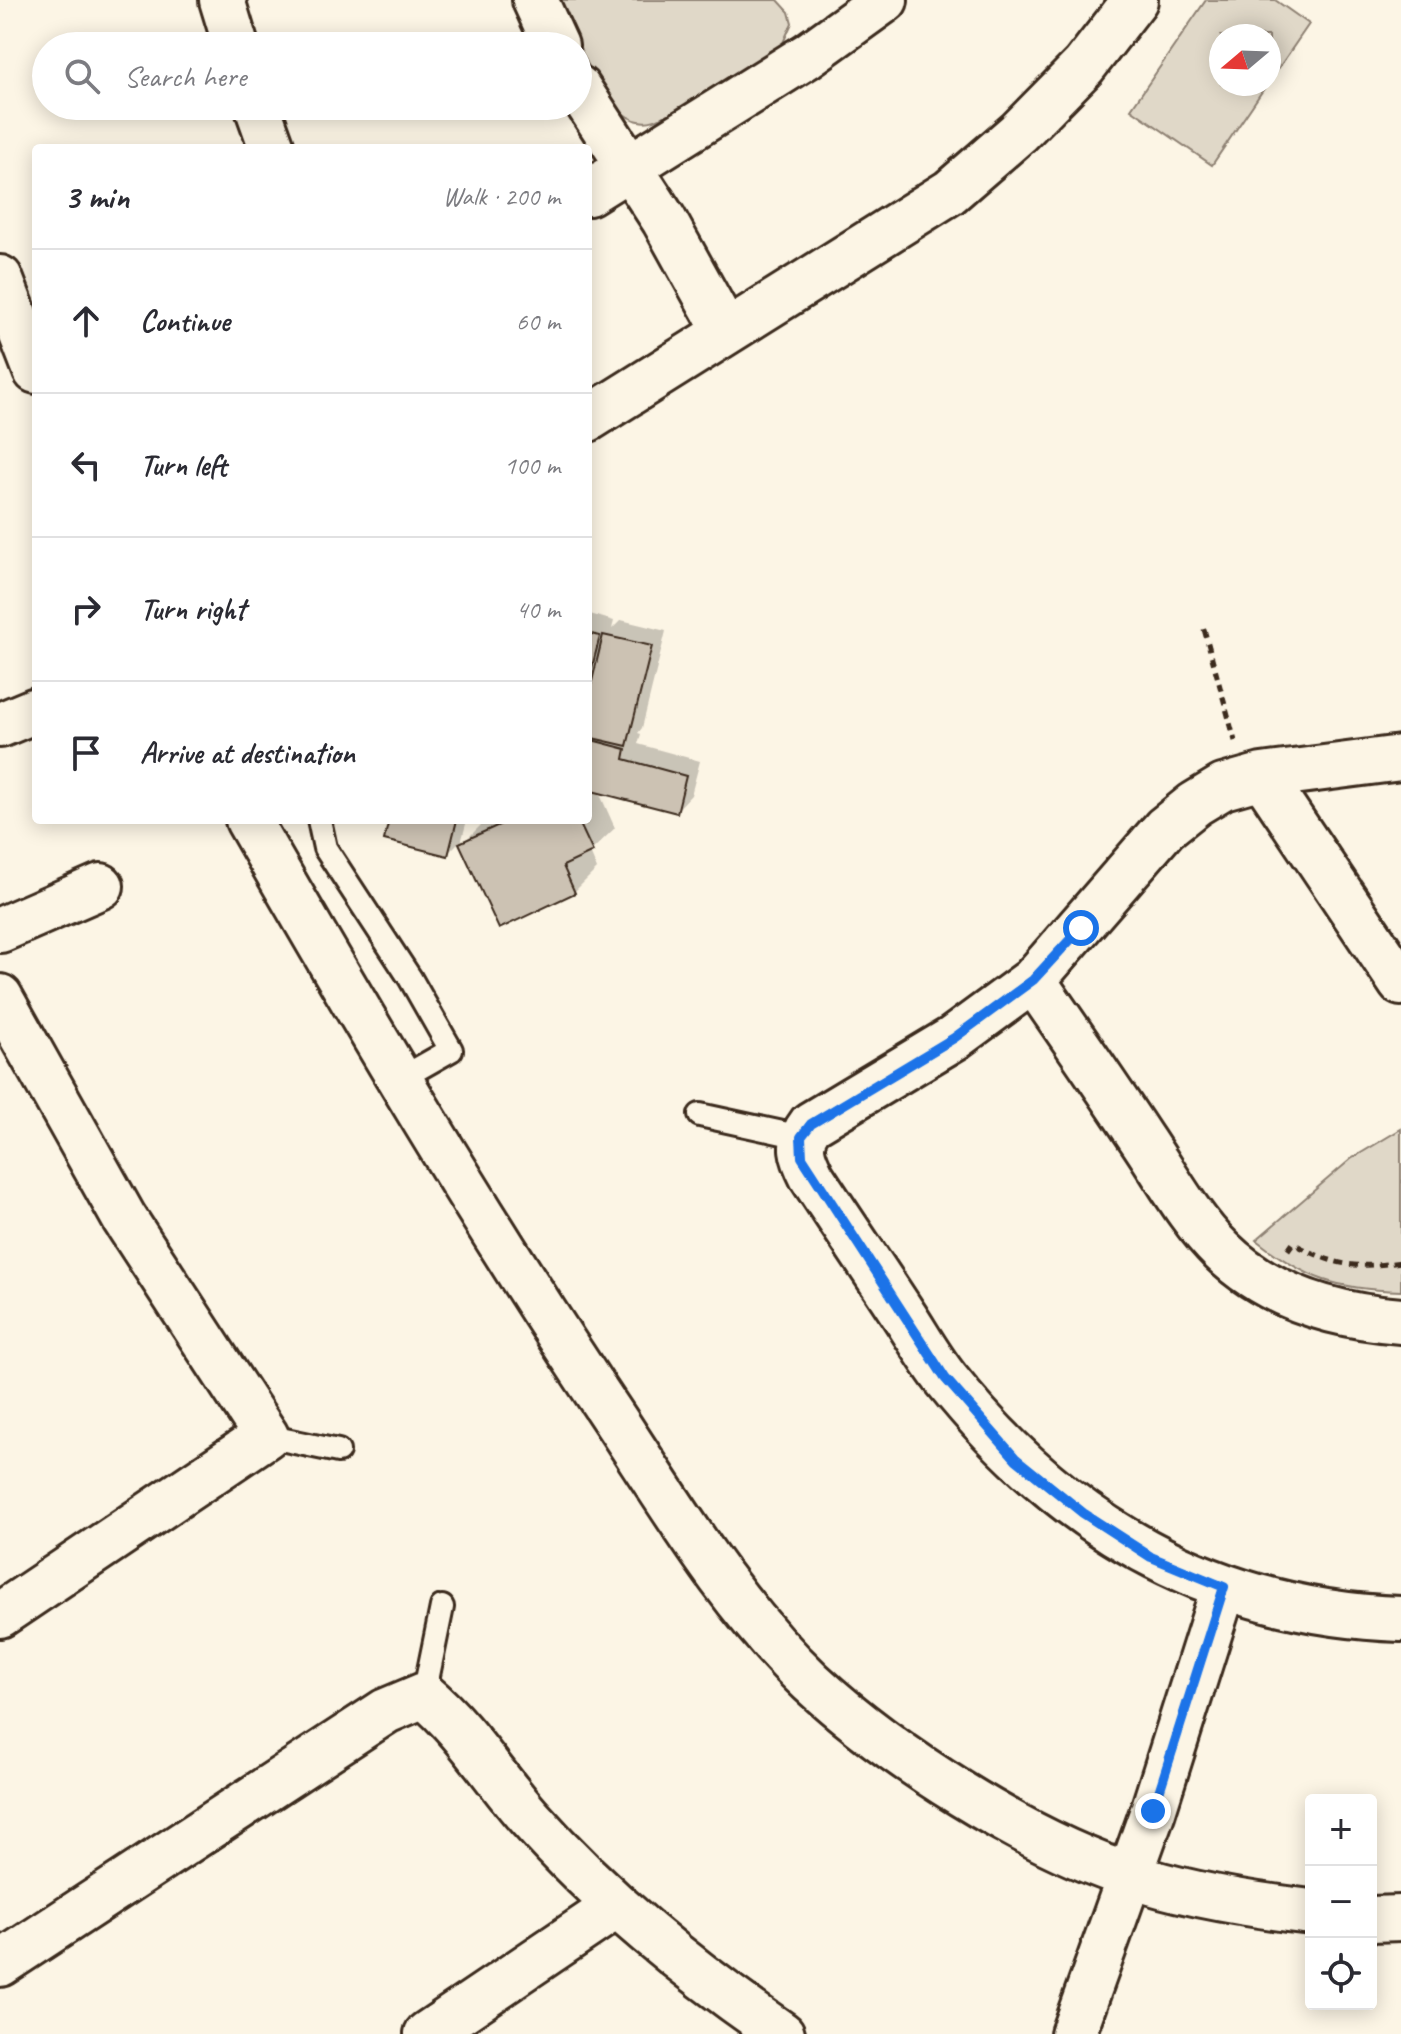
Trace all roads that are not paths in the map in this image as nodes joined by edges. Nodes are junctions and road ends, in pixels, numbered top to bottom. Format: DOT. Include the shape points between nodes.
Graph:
graph roads {
  1 [pos="222,0"];
  2 [pos="535,0"];
  3 [pos="1135,0"];
  4 [pos="856,7"];
  5 [pos="232,32"];
  6 [pos="550,32"];
  7 [pos="592,110"];
  8 [pos="262,120"];
  9 [pos="271,144"];
  10 [pos="628,167"];
  11 [pos="592,190"];
  12 [pos="0,278"];
  13 [pos="726,332"];
  14 [pos="32,361"];
  15 [pos="592,416"];
  16 [pos="32,712"];
  17 [pos="0,725"];
  18 [pos="1401,758"];
  19 [pos="1254,778"];
  20 [pos="250,824"];
  21 [pos="320,824"];
  22 [pos="101,886"];
  23 [pos="0,930"];
  24 [pos="1033,980"];
  25 [pos="1401,983"];
  26 [pos="0,997"];
  27 [pos="398,1080"];
  28 [pos="700,1115"];
  29 [pos="801,1137"];
  30 [pos="1401,1321"];
  31 [pos="266,1436"];
  32 [pos="338,1451"];
  33 [pos="1224,1587"];
  34 [pos="6,1598"];
  35 [pos="442,1607"];
  36 [pos="1401,1619"];
  37 [pos="424,1695"];
  38 [pos="1130,1876"];
  39 [pos="615,1907"];
  40 [pos="1305,1911"];
  41 [pos="1401,1918"];
  42 [pos="1377,1919"];
  43 [pos="0,1964"];
  44 [pos="427,2034"];
  45 [pos="782,2034"];
  46 [pos="1073,2034"];
  1 -- 5 [label="street"];
  2 -- 6 [label="street"];
  3 -- 13 [label="street" via="1084,66 950,192"];
  4 -- 10 [label="street"];
  7 -- 10 [label="street"];
  8 -- 9 [label="street"];
  10 -- 11 [label="street"];
  10 -- 13 [label="street"];
  12 -- 14 [label="street"];
  13 -- 15 [label="street"];
  16 -- 17 [label="street"];
  18 -- 19 [label="street"];
  19 -- 24 [label="street" via="1204,798 1165,828"];
  19 -- 25 [label="street"];
  20 -- 27 [label="street"];
  21 -- 27 [label="lane" via="325,848 451,1050"];
  22 -- 23 [label="street"];
  24 -- 29 [label="street" via="954,1038 811,1124"];
  24 -- 30 [label="street" via="1187,1208 1222,1251 1264,1283 1310,1304"];
  26 -- 31 [label="street" via="124,1218"];
  27 -- 38 [label="street" via="534,1300 746,1613 812,1683 914,1762 1017,1827"];
  28 -- 29 [label="lane"];
  29 -- 33 [label="street" via="802,1157 812,1177 945,1378 1016,1459 1083,1513 1151,1557"];
  31 -- 32 [label="lane"];
  31 -- 34 [label="street"];
  33 -- 36 [label="street" via="1304,1608"];
  33 -- 38 [label="street"];
  35 -- 37 [label="lane"];
  37 -- 39 [label="street"];
  37 -- 43 [label="street" via="386,1711"];
  38 -- 40 [label="street"];
  38 -- 46 [label="street"];
  39 -- 44 [label="street"];
  39 -- 45 [label="street" via="703,1980"];
  41 -- 42 [label="street"];
}
